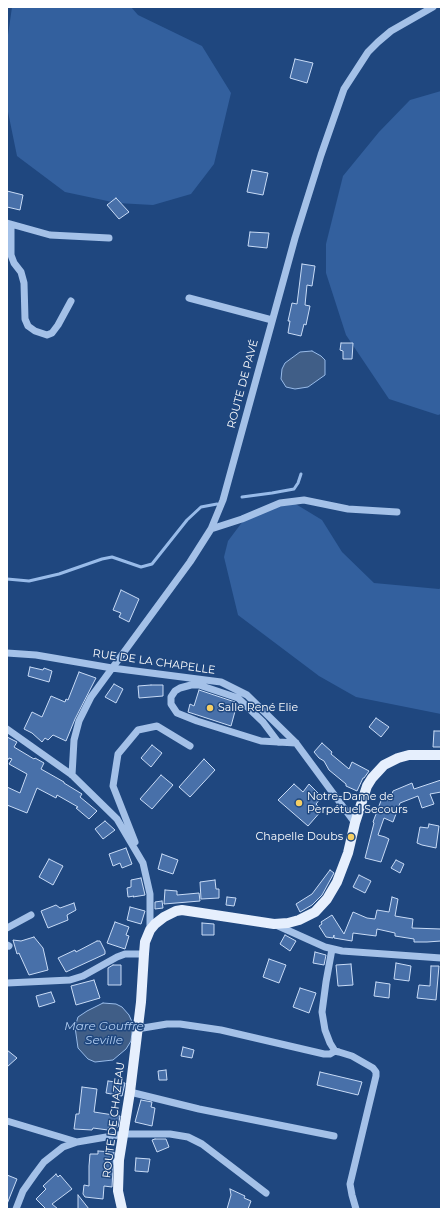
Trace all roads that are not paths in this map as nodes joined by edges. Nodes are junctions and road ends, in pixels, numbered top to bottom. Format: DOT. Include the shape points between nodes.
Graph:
graph roads {
  1 [pos="434,7"];
  2 [pos="9,224"];
  3 [pos="109,238"];
  4 [pos="189,298"];
  5 [pos="71,301"];
  6 [pos="272,320"];
  7 [pos="397,512"];
  8 [pos="211,529"];
  9 [pos="7,653"];
  10 [pos="112,668"];
  11 [pos="7,729"];
  12 [pos="278,742"];
  13 [pos="296,743"];
  14 [pos="190,746"];
  15 [pos="441,755"];
  16 [pos="72,774"];
  17 [pos="355,823"];
  18 [pos="143,863"];
  19 [pos="31,915"];
  20 [pos="274,924"];
  21 [pos="7,928"];
  22 [pos="150,930"];
  23 [pos="332,949"];
  24 [pos="144,954"];
  25 [pos="441,958"];
  26 [pos="7,983"];
  27 [pos="137,1029"];
  28 [pos="335,1051"];
  29 [pos="130,1092"];
  30 [pos="7,1121"];
  31 [pos="124,1134"];
  32 [pos="334,1136"];
  33 [pos="77,1142"];
  34 [pos="266,1194"];
  35 [pos="16,1209"];
  36 [pos="122,1209"];
  37 [pos="356,1209"];
  1 -- 6 [label="street, ROUTE DE PAVÉ" via="391,31 378,42 368,52 344,89 295,238"];
  2 -- 3 [label="street" via="50,234"];
  2 -- 5 [label="street" via="11,254 24,283 25,319 28,326 47,334 52,333"];
  4 -- 6 [label="street"];
  6 -- 8 [label="street, ROUTE DE PAVÉ" via="223,500"];
  7 -- 8 [label="street" via="348,509 304,500 280,503"];
  8 -- 10 [label="street, ROUTE DE PAVÉ" via="190,562"];
  9 -- 10 [label="street, RUE DE LA CHAPELLE" via="36,655"];
  10 -- 13 [label="street, RUE DE LA CHAPELLE" via="221,682 247,695"];
  10 -- 16 [label="street, ROUTE DE PAVÉ" via="79,721 74,740"];
  11 -- 16 [label="street"];
  12 -- 12 [label="street" via="261,741 177,713 171,697 180,688 198,685 238,698 263,722"];
  12 -- 13 [label="street"];
  13 -- 17 [label="street, RUE DE LA CHAPELLE"];
  14 -- 18 [label="street" via="157,726 138,730 118,754 113,786"];
  15 -- 17 [label="main road" via="409,755 384,765 367,786"];
  16 -- 18 [label="street" via="117,819"];
  17 -- 20 [label="main road" via="348,853 337,882 324,902 307,916 288,923"];
  18 -- 22 [label="street" via="150,894"];
  19 -- 21 [label="street"];
  20 -- 22 [label="main road" via="182,910 164,917"];
  20 -- 23 [label="street"];
  22 -- 24 [label="main road, ROUTE DE CHAZEAU"];
  23 -- 25 [label="street"];
  23 -- 28 [label="street" via="322,1012 325,1030"];
  24 -- 26 [label="street" via="125,954 70,980"];
  24 -- 27 [label="main road, ROUTE DE CHAZEAU"];
  27 -- 28 [label="street" via="180,1024 221,1030 324,1054"];
  27 -- 29 [label="main road, ROUTE DE CHAZEAU"];
  28 -- 37 [label="street" via="352,1056 376,1072 351,1175 350,1184"];
  29 -- 31 [label="main road, ROUTE DE CHAZEAU"];
  29 -- 32 [label="street"];
  30 -- 33 [label="street"];
  31 -- 33 [label="street"];
  31 -- 34 [label="street" via="170,1134 188,1137 202,1144"];
  31 -- 36 [label="main road, ROUTE DE CHAZEAU" via="118,1177"];
  33 -- 35 [label="street" via="63,1147 44,1162 23,1190"];
}
